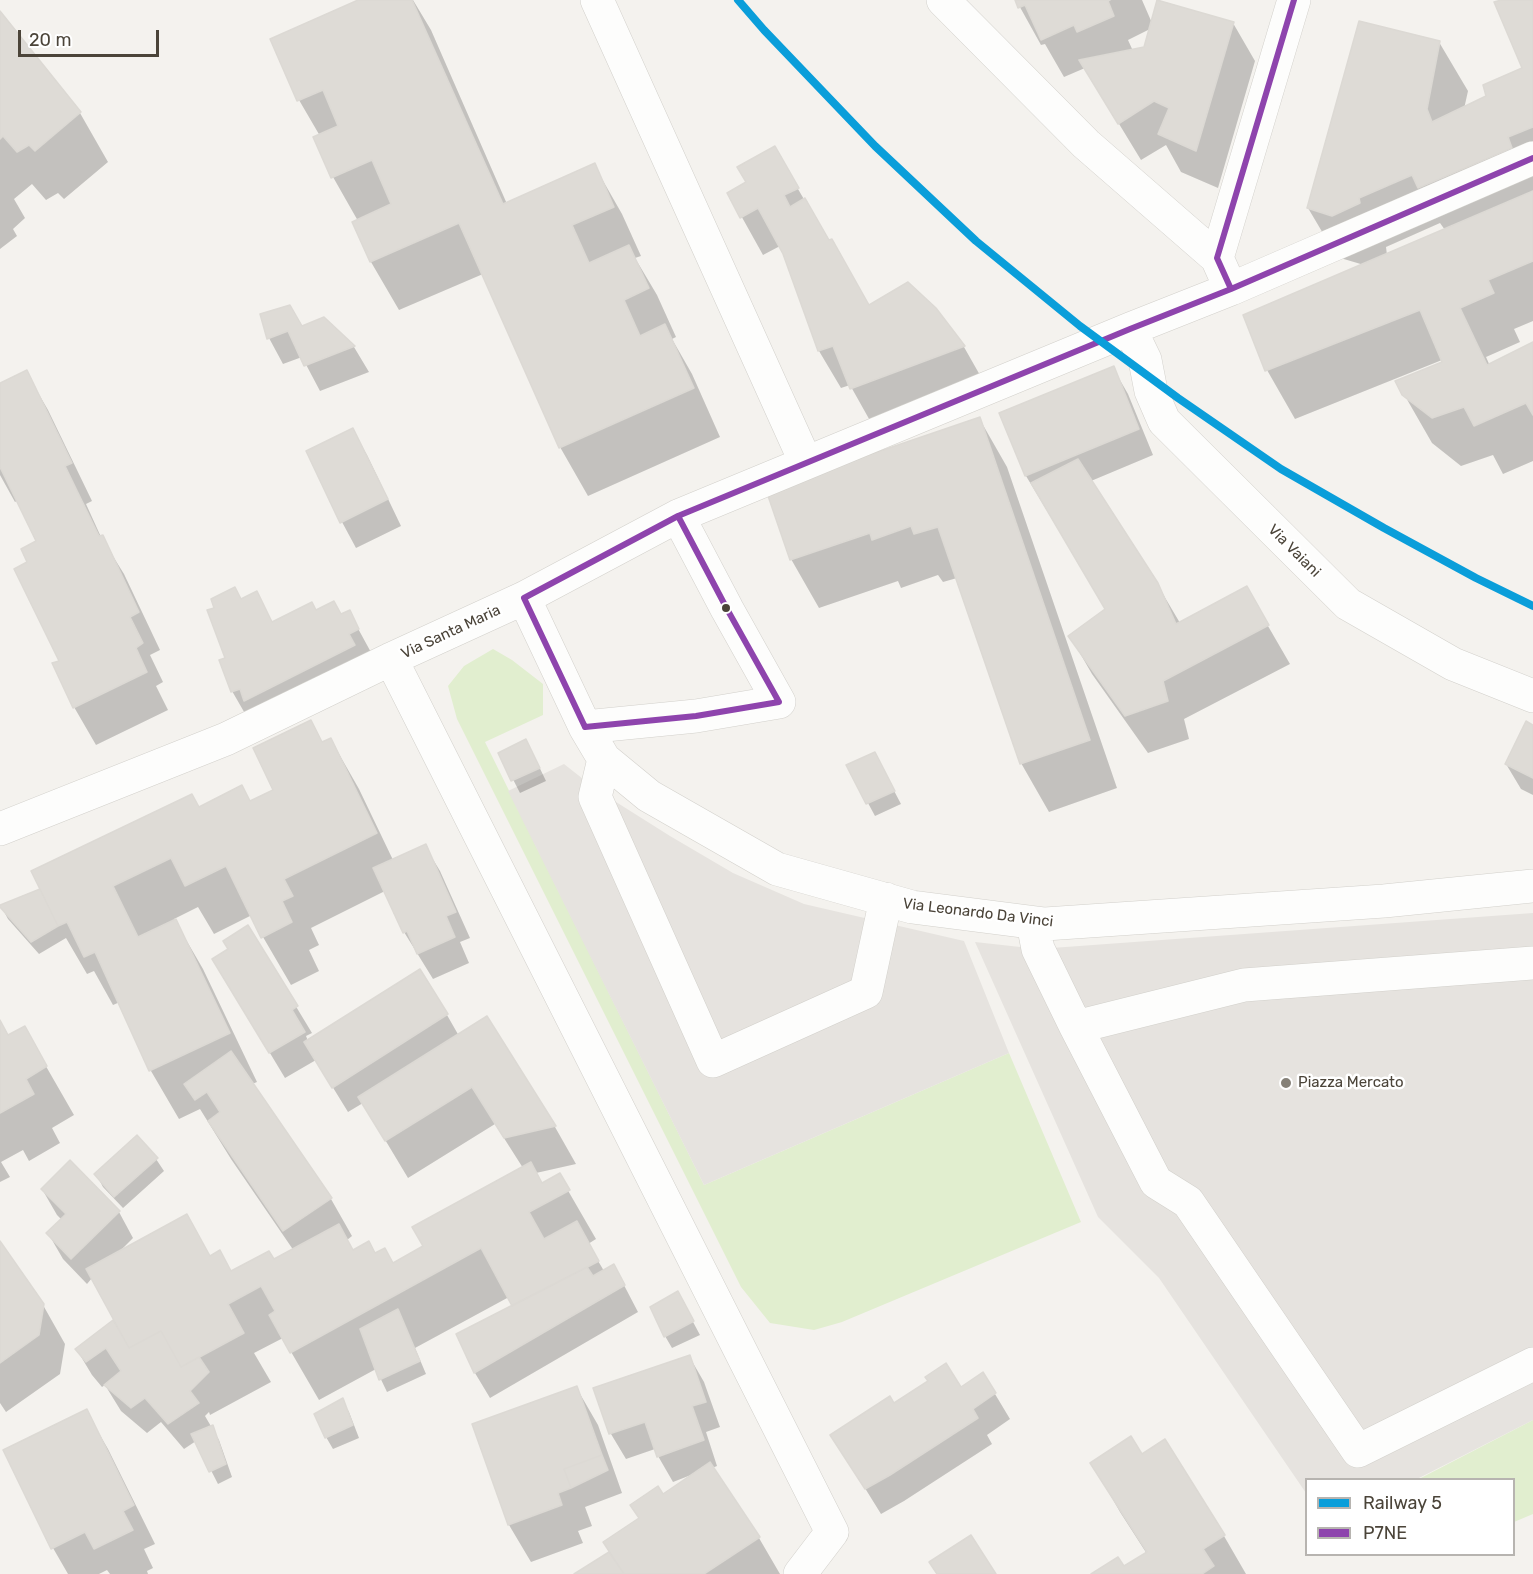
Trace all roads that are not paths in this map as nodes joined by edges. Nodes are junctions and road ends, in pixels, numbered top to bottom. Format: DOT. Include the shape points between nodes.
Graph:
graph roads {
  1 [pos="597,0"];
  2 [pos="943,0"];
  3 [pos="1294,0"];
  4 [pos="1533,158"];
  5 [pos="1217,258"];
  6 [pos="1231,289"];
  7 [pos="1131,329"];
  8 [pos="806,463"];
  9 [pos="678,516"];
  10 [pos="524,598"];
  11 [pos="391,659"];
  12 [pos="1533,696"];
  13 [pos="585,727"];
  14 [pos="604,759"];
  15 [pos="0,829"];
  16 [pos="1533,886"];
  17 [pos="886,899"];
  18 [pos="1033,923"];
  19 [pos="1533,963"];
  20 [pos="1076,1027"];
  21 [pos="1533,1364"];
  22 [pos="800,1574"];
  1 -- 8 [label="street"];
  2 -- 5 [label="street" via="1086,144"];
  3 -- 5 [label="street"];
  4 -- 6 [label="street, Via Santa Maria"];
  5 -- 6 [label="street"];
  6 -- 7 [label="street, Via Santa Maria"];
  7 -- 8 [label="street, Via Santa Maria"];
  7 -- 12 [label="street, Via Vaiani" via="1164,421 1348,604 1453,664"];
  8 -- 9 [label="street, Via Santa Maria"];
  9 -- 10 [label="street, Via Santa Maria"];
  9 -- 13 [label="street" via="779,702 696,716"];
  10 -- 11 [label="street, Via Santa Maria"];
  10 -- 13 [label="street, Via Leonardo Da Vinci"];
  11 -- 15 [label="street, Via Santa Maria" via="226,739"];
  11 -- 22 [label="street" via="832,1532"];
  13 -- 14 [label="street, Via Leonardo Da Vinci"];
  14 -- 17 [label="street, Via Leonardo Da Vinci" via="649,796 777,869"];
  14 -- 17 [label="street" via="594,797 712,1061 866,992"];
  16 -- 18 [label="street, Via Leonardo Da Vinci" via="1384,901"];
  17 -- 18 [label="street, Via Leonardo Da Vinci"];
  18 -- 20 [label="street" via="1038,949"];
  19 -- 20 [label="street" via="1244,984"];
  20 -- 21 [label="street" via="1156,1182 1188,1202 1358,1451"];
}
